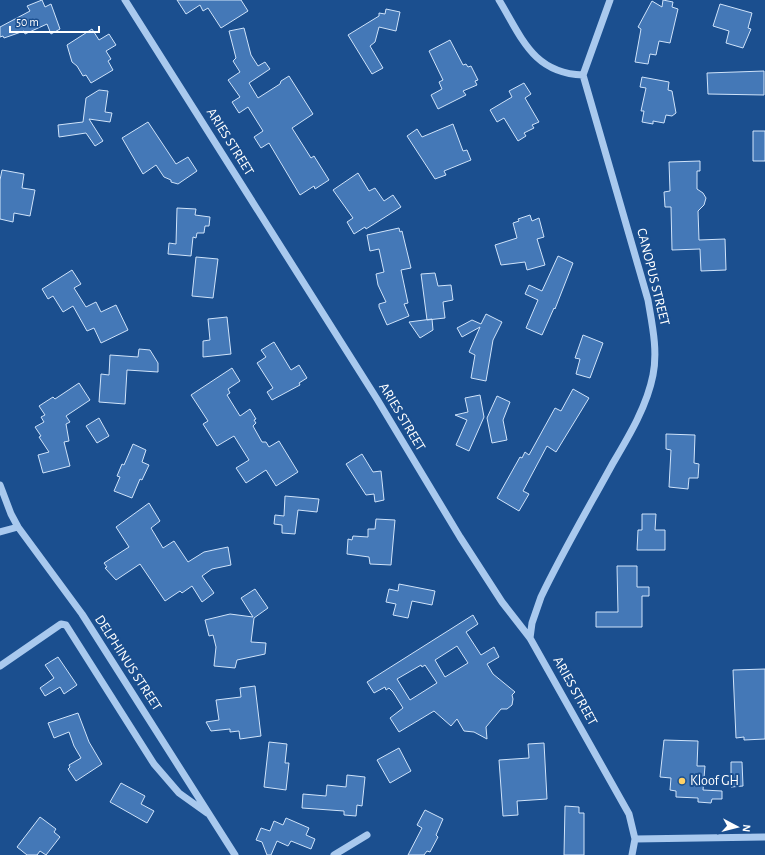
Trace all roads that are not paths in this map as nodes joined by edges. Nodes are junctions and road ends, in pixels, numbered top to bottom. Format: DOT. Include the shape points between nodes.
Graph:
graph roads {
  1 [pos="125,0"];
  2 [pos="499,0"];
  3 [pos="610,0"];
  4 [pos="583,75"];
  5 [pos="0,485"];
  6 [pos="18,527"];
  7 [pos="0,532"];
  8 [pos="530,638"];
  9 [pos="0,666"];
  10 [pos="209,814"];
  11 [pos="367,835"];
  12 [pos="765,837"];
  13 [pos="635,839"];
  14 [pos="235,855"];
  15 [pos="334,855"];
  16 [pos="632,855"];
  1 -- 8 [label="street, ARIES STREET" via="372,392 460,537 502,602"];
  2 -- 4 [label="street" via="536,58 556,71"];
  3 -- 4 [label="street"];
  4 -- 8 [label="street, CANOPUS STREET" via="648,300 653,329 654,375 629,435 547,585 535,613"];
  5 -- 6 [label="street, DELPHINUS STREET"];
  6 -- 7 [label="street"];
  6 -- 10 [label="street, DELPHINUS STREET" via="82,614"];
  8 -- 13 [label="street, ARIES STREET" via="619,794 629,814"];
  9 -- 10 [label="street" via="62,624 66,625 154,764 179,793"];
  10 -- 14 [label="street, DELPHINUS STREET"];
  11 -- 15 [label="street"];
  12 -- 13 [label="street"];
  13 -- 16 [label="street, ARIES STREET"];
}
